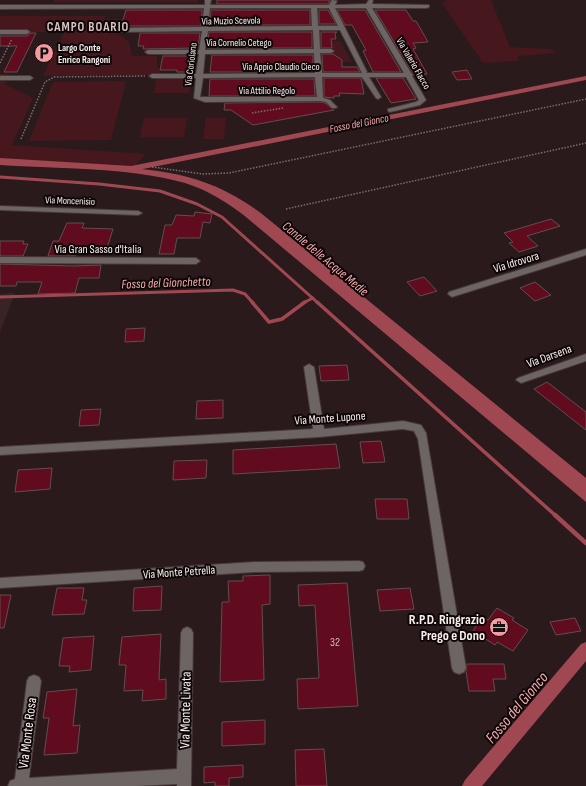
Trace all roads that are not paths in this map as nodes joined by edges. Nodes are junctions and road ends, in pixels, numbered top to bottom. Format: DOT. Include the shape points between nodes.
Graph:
graph roads {
  1 [pos="44,0"];
  2 [pos="207,3"];
  3 [pos="264,3"];
  4 [pos="332,3"];
  5 [pos="370,3"];
  6 [pos="314,6"];
  7 [pos="426,6"];
  8 [pos="0,7"];
  9 [pos="42,7"];
  10 [pos="315,28"];
  11 [pos="341,28"];
  12 [pos="204,29"];
  13 [pos="120,30"];
  14 [pos="0,32"];
  15 [pos="27,32"];
  16 [pos="317,51"];
  17 [pos="330,51"];
  18 [pos="148,52"];
  19 [pos="201,52"];
  20 [pos="364,74"];
  21 [pos="410,75"];
  22 [pos="152,76"];
  23 [pos="198,76"];
  24 [pos="318,76"];
  25 [pos="0,78"];
  26 [pos="30,78"];
  27 [pos="378,97"];
  28 [pos="198,99"];
  29 [pos="320,99"];
  30 [pos="334,107"];
  31 [pos="390,110"];
  32 [pos="0,208"];
  33 [pos="138,213"];
  34 [pos="586,252"];
  35 [pos="0,260"];
  36 [pos="196,261"];
  37 [pos="452,294"];
  38 [pos="586,357"];
  39 [pos="309,367"];
  40 [pos="521,380"];
  41 [pos="319,433"];
  42 [pos="0,451"];
  43 [pos="359,566"];
  44 [pos="0,583"];
  45 [pos="187,633"];
  46 [pos="459,668"];
  47 [pos="34,681"];
  48 [pos="184,781"];
  49 [pos="15,786"];
  50 [pos="21,786"];
  1 -- 9 [label="street"];
  2 -- 3 [label="street"];
  2 -- 9 [label="street"];
  2 -- 12 [label="street, Via Coriolano"];
  3 -- 6 [label="street"];
  4 -- 5 [label="street"];
  4 -- 6 [label="street"];
  4 -- 11 [label="street"];
  5 -- 7 [label="street"];
  5 -- 21 [label="street, Via Valerio Flacco"];
  6 -- 10 [label="street"];
  8 -- 9 [label="street"];
  10 -- 11 [label="street, Via Muzio Scevola"];
  10 -- 12 [label="street, Via Muzio Scevola"];
  10 -- 16 [label="street"];
  11 -- 20 [label="street"];
  12 -- 13 [label="street, Via Muzio Scevola"];
  12 -- 19 [label="street, Via Coriolano"];
  14 -- 15 [label="street"];
  16 -- 17 [label="street, Via Cornelio Cetego"];
  16 -- 19 [label="street, Via Cornelio Cetego"];
  16 -- 24 [label="street"];
  18 -- 19 [label="street, Via Cornelio Cetego"];
  19 -- 23 [label="street, Via Coriolano"];
  20 -- 21 [label="street, Via Appio Claudio Cieco"];
  20 -- 24 [label="street, Via Appio Claudio Cieco"];
  20 -- 27 [label="street"];
  21 -- 31 [label="street, Via Valerio Flacco" via="423,102"];
  22 -- 23 [label="street, Via Appio Claudio Cieco"];
  23 -- 24 [label="street, Via Appio Claudio Cieco"];
  23 -- 28 [label="street, Via Coriolano"];
  24 -- 29 [label="street"];
  25 -- 26 [label="street"];
  28 -- 29 [label="street, Via Attilio Regolo"];
  29 -- 30 [label="street, Via Attilio Regolo"];
  32 -- 33 [label="street, Via Moncenisio"];
  34 -- 37 [label="street, Via Idrovora"];
  35 -- 36 [label="street, Via Gran Sasso d'Italia"];
  38 -- 40 [label="street, Via Darsena"];
  39 -- 41 [label="street"];
  41 -- 42 [label="street, Via Monte Lupone"];
  41 -- 46 [label="street, Via Monte Lupone" via="403,425 413,427 421,433"];
  43 -- 44 [label="street, Via Monte Petrella" via="272,566"];
  45 -- 48 [label="street, Via Monte Livata"];
  47 -- 50 [label="street, Via Monte Rosa"];
  48 -- 50 [label="street"];
  49 -- 50 [label="street"];
}
